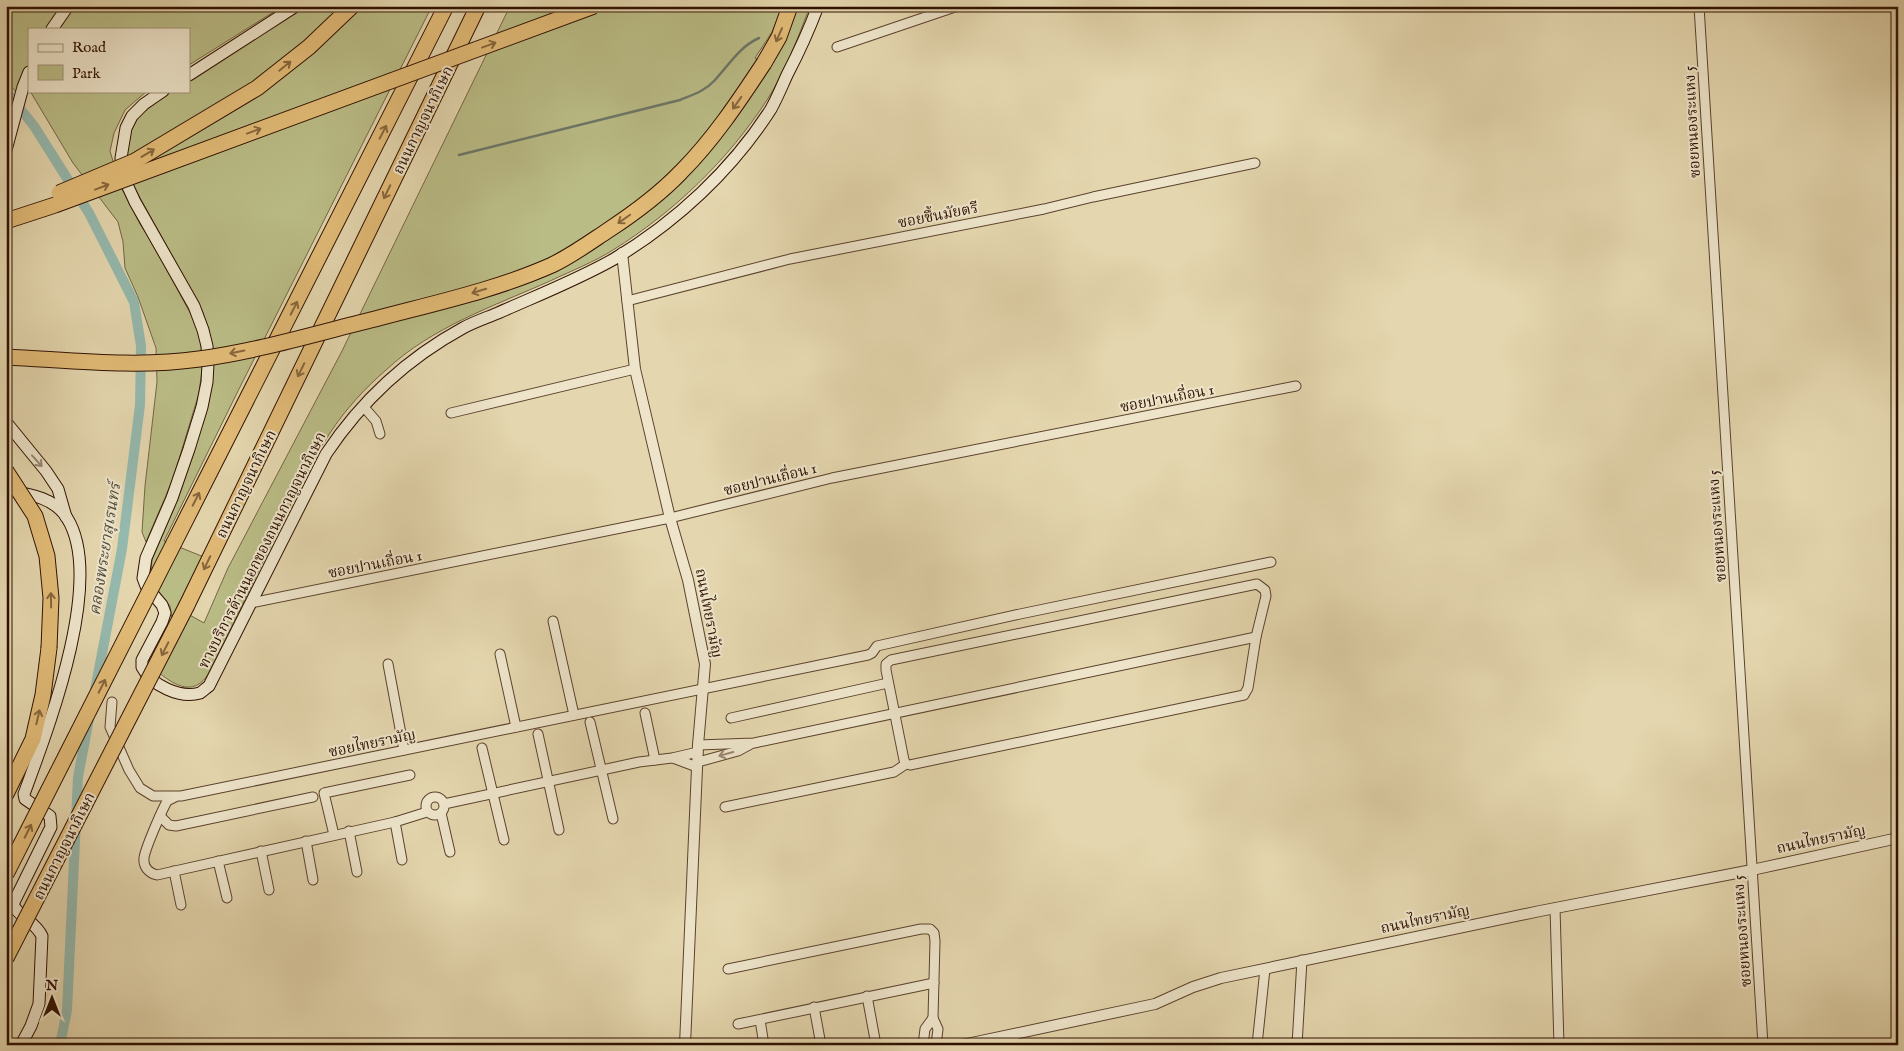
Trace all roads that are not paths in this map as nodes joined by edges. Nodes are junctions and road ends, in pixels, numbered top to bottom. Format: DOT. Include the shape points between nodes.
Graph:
graph roads {
  1 [pos="68,6"];
  2 [pos="296,6"];
  3 [pos="352,6"];
  4 [pos="446,6"];
  5 [pos="478,6"];
  6 [pos="594,6"];
  7 [pos="790,6"];
  8 [pos="818,6"];
  9 [pos="958,6"];
  10 [pos="1699,6"];
  11 [pos="53,28"];
  12 [pos="837,46"];
  13 [pos="28,74"];
  14 [pos="190,74"];
  15 [pos="162,92"];
  16 [pos="6,150"];
  17 [pos="1255,163"];
  18 [pos="6,213"];
  19 [pos="6,220"];
  20 [pos="622,253"];
  21 [pos="627,301"];
  22 [pos="6,357"];
  23 [pos="635,369"];
  24 [pos="1296,386"];
  25 [pos="363,406"];
  26 [pos="451,413"];
  27 [pos="6,422"];
  28 [pos="380,434"];
  29 [pos="6,471"];
  30 [pos="6,490"];
  31 [pos="66,517"];
  32 [pos="670,518"];
  33 [pos="1271,562"];
  34 [pos="252,603"];
  35 [pos="553,621"];
  36 [pos="1256,637"];
  37 [pos="500,654"];
  38 [pos="388,664"];
  39 [pos="888,684"];
  40 [pos="702,690"];
  41 [pos="112,702"];
  42 [pos="645,713"];
  43 [pos="894,714"];
  44 [pos="574,715"];
  45 [pos="731,718"];
  46 [pos="590,722"];
  47 [pos="516,727"];
  48 [pos="538,734"];
  49 [pos="754,743"];
  50 [pos="482,748"];
  51 [pos="404,750"];
  52 [pos="698,756"];
  53 [pos="672,758"];
  54 [pos="655,760"];
  55 [pos="906,764"];
  56 [pos="602,770"];
  57 [pos="410,775"];
  58 [pos="547,781"];
  59 [pos="6,794"];
  60 [pos="494,794"];
  61 [pos="176,796"];
  62 [pos="313,796"];
  63 [pos="725,807"];
  64 [pos="442,808"];
  65 [pos="428,812"];
  66 [pos="160,816"];
  67 [pos="613,819"];
  68 [pos="396,822"];
  69 [pos="559,830"];
  70 [pos="350,831"];
  71 [pos="334,835"];
  72 [pos="1898,838"];
  73 [pos="504,840"];
  74 [pos="306,841"];
  75 [pos="261,851"];
  76 [pos="450,852"];
  77 [pos="402,860"];
  78 [pos="218,861"];
  79 [pos="1752,870"];
  80 [pos="174,871"];
  81 [pos="357,872"];
  82 [pos="6,874"];
  83 [pos="313,880"];
  84 [pos="269,890"];
  85 [pos="227,898"];
  86 [pos="180,905"];
  87 [pos="1555,908"];
  88 [pos="6,958"];
  89 [pos="1302,960"];
  90 [pos="728,969"];
  91 [pos="1265,969"];
  92 [pos="934,983"];
  93 [pos="867,996"];
  94 [pos="814,1007"];
  95 [pos="933,1018"];
  96 [pos="760,1020"];
  97 [pos="738,1024"];
  98 [pos="1010,1040"];
  99 [pos="21,1045"];
  100 [pos="685,1045"];
  101 [pos="764,1045"];
  102 [pos="821,1045"];
  103 [pos="876,1045"];
  104 [pos="923,1045"];
  105 [pos="936,1045"];
  106 [pos="962,1045"];
  107 [pos="1257,1045"];
  108 [pos="1298,1045"];
  109 [pos="1559,1045"];
  110 [pos="1763,1045"];
  1 -- 11 [label="main road"];
  2 -- 14 [label="main road"];
  18 -- 3 [label="highway, one-way, bridge" via="135,161 194,127 257,88 309,47"];
  82 -- 4 [label="highway, ถนนกาญจนาภิเษก, one-way, bridge"];
  5 -- 88 [label="highway, ถนนกาญจนาภิเษก, one-way, bridge" via="187,605"];
  19 -- 6 [label="highway, one-way, bridge" via="88,193"];
  7 -- 22 [label="highway, one-way, bridge" via="779,37 764,63 732,110 682,171 635,212 554,264 446,301 267,346 199,359 149,363"];
  8 -- 20 [label="main road, ทางบริการด้านนอกของถนนกาญจนาภิเษก" via="771,109 728,166 664,226"];
  9 -- 12 [label="street"];
  10 -- 79 [label="street, ซอยหนองระแหง 5"];
  13 -- 16 [label="main road"];
  15 -- 34 [label="main road, ทางบริการด้านนอกของถนนกาญจนาภิเษก" via="132,116 126,128 122,174 194,306 208,364 206,391 194,432 144,566 146,586 165,613 142,660 144,672 155,684 165,688 184,694 200,692 209,686"];
  17 -- 21 [label="street, ซอยชื้นมัยตรี" via="790,259"];
  20 -- 21 [label="street, ถนนไทยรามัญ"];
  20 -- 25 [label="main road, ทางบริการด้านนอกของถนนกาญจนาภิเษก" via="587,273 464,328 390,377"];
  21 -- 23 [label="street, ถนนไทยรามัญ"];
  23 -- 26 [label="street"];
  23 -- 32 [label="street, ถนนไทยรามัญ"];
  24 -- 32 [label="street, ซอยปานเถื่อน 1" via="832,478"];
  25 -- 28 [label="street" via="376,421"];
  25 -- 34 [label="main road, ทางบริการด้านนอกของถนนกาญจนาภิเษก" via="326,454"];
  27 -- 31 [label="main road, one-way" via="58,489"];
  59 -- 29 [label="highway, one-way, bridge" via="33,740 49,648 51,598 47,556 35,516"];
  30 -- 31 [label="main road" via="36,495 52,503"];
  31 -- 99 [label="main road" via="79,554 77,603 67,667 24,794 25,799 50,816 51,827 13,904 38,927 42,936 39,1004"];
  32 -- 34 [label="street, ซอยปานเถื่อน 1"];
  32 -- 40 [label="street, ถนนไทยรามัญ" via="688,580 705,664"];
  33 -- 40 [label="street, ซอยไทยรามัญ" via="877,646 868,655"];
  35 -- 44 [label="street"];
  36 -- 39 [label="street" via="1266,596 1265,590 1257,584 891,660 886,664"];
  36 -- 43 [label="street"];
  36 -- 55 [label="street" via="1244,695"];
  37 -- 47 [label="street"];
  38 -- 51 [label="street"];
  39 -- 43 [label="street"];
  39 -- 45 [label="street"];
  40 -- 44 [label="street, ซอยไทยรามัญ"];
  40 -- 52 [label="street, ถนนไทยรามัญ"];
  41 -- 61 [label="street, ซอยไทยรามัญ" via="110,727 140,788 153,796"];
  42 -- 54 [label="street"];
  43 -- 49 [label="street"];
  43 -- 55 [label="street"];
  44 -- 47 [label="street, ซอยไทยรามัญ"];
  46 -- 56 [label="street"];
  47 -- 51 [label="street, ซอยไทยรามัญ"];
  48 -- 58 [label="street"];
  49 -- 52 [label="street"];
  49 -- 52 [label="street, one-way" via="738,751"];
  50 -- 60 [label="street"];
  51 -- 61 [label="street, ซอยไทยรามัญ"];
  52 -- 53 [label="street"];
  52 -- 53 [label="street"];
  52 -- 100 [label="street, ถนนไทยรามัญ"];
  53 -- 54 [label="street"];
  54 -- 56 [label="street"];
  55 -- 63 [label="street" via="894,772"];
  56 -- 58 [label="street"];
  56 -- 67 [label="street"];
  57 -- 71 [label="street" via="324,793"];
  58 -- 60 [label="street"];
  58 -- 69 [label="street"];
  60 -- 64 [label="street"];
  60 -- 73 [label="street"];
  61 -- 66 [label="street" via="167,801"];
  62 -- 66 [label="street" via="176,826 169,825"];
  64 -- 65 [label="street" via="436,815"];
  64 -- 65 [label="street" via="438,798 429,798 425,806"];
  64 -- 76 [label="street"];
  65 -- 68 [label="street"];
  66 -- 80 [label="street" via="144,858 145,867 157,875"];
  68 -- 70 [label="street"];
  68 -- 77 [label="street"];
  70 -- 71 [label="street"];
  70 -- 81 [label="street"];
  71 -- 74 [label="street"];
  72 -- 79 [label="street, ถนนไทยรามัญ"];
  74 -- 75 [label="street"];
  74 -- 83 [label="street"];
  75 -- 78 [label="street"];
  75 -- 84 [label="street"];
  78 -- 80 [label="street"];
  78 -- 85 [label="street"];
  79 -- 87 [label="street, ถนนไทยรามัญ"];
  79 -- 110 [label="street, ซอยหนองระแหง 5"];
  80 -- 86 [label="street"];
  87 -- 89 [label="street, ถนนไทยรามัญ"];
  87 -- 109 [label="street"];
  89 -- 91 [label="street, ถนนไทยรามัญ"];
  89 -- 108 [label="street"];
  90 -- 92 [label="street" via="930,929 934,933"];
  91 -- 98 [label="street, ถนนไทยรามัญ" via="1210,981 1155,1004"];
  91 -- 107 [label="street"];
  92 -- 93 [label="street"];
  92 -- 95 [label="street"];
  93 -- 94 [label="street"];
  93 -- 103 [label="street"];
  94 -- 96 [label="street"];
  94 -- 102 [label="street"];
  95 -- 104 [label="street" via="925,1029"];
  95 -- 105 [label="street" via="938,1030"];
  96 -- 97 [label="street"];
  96 -- 101 [label="street"];
  98 -- 106 [label="street, ถนนไทยรามัญ"];
}
